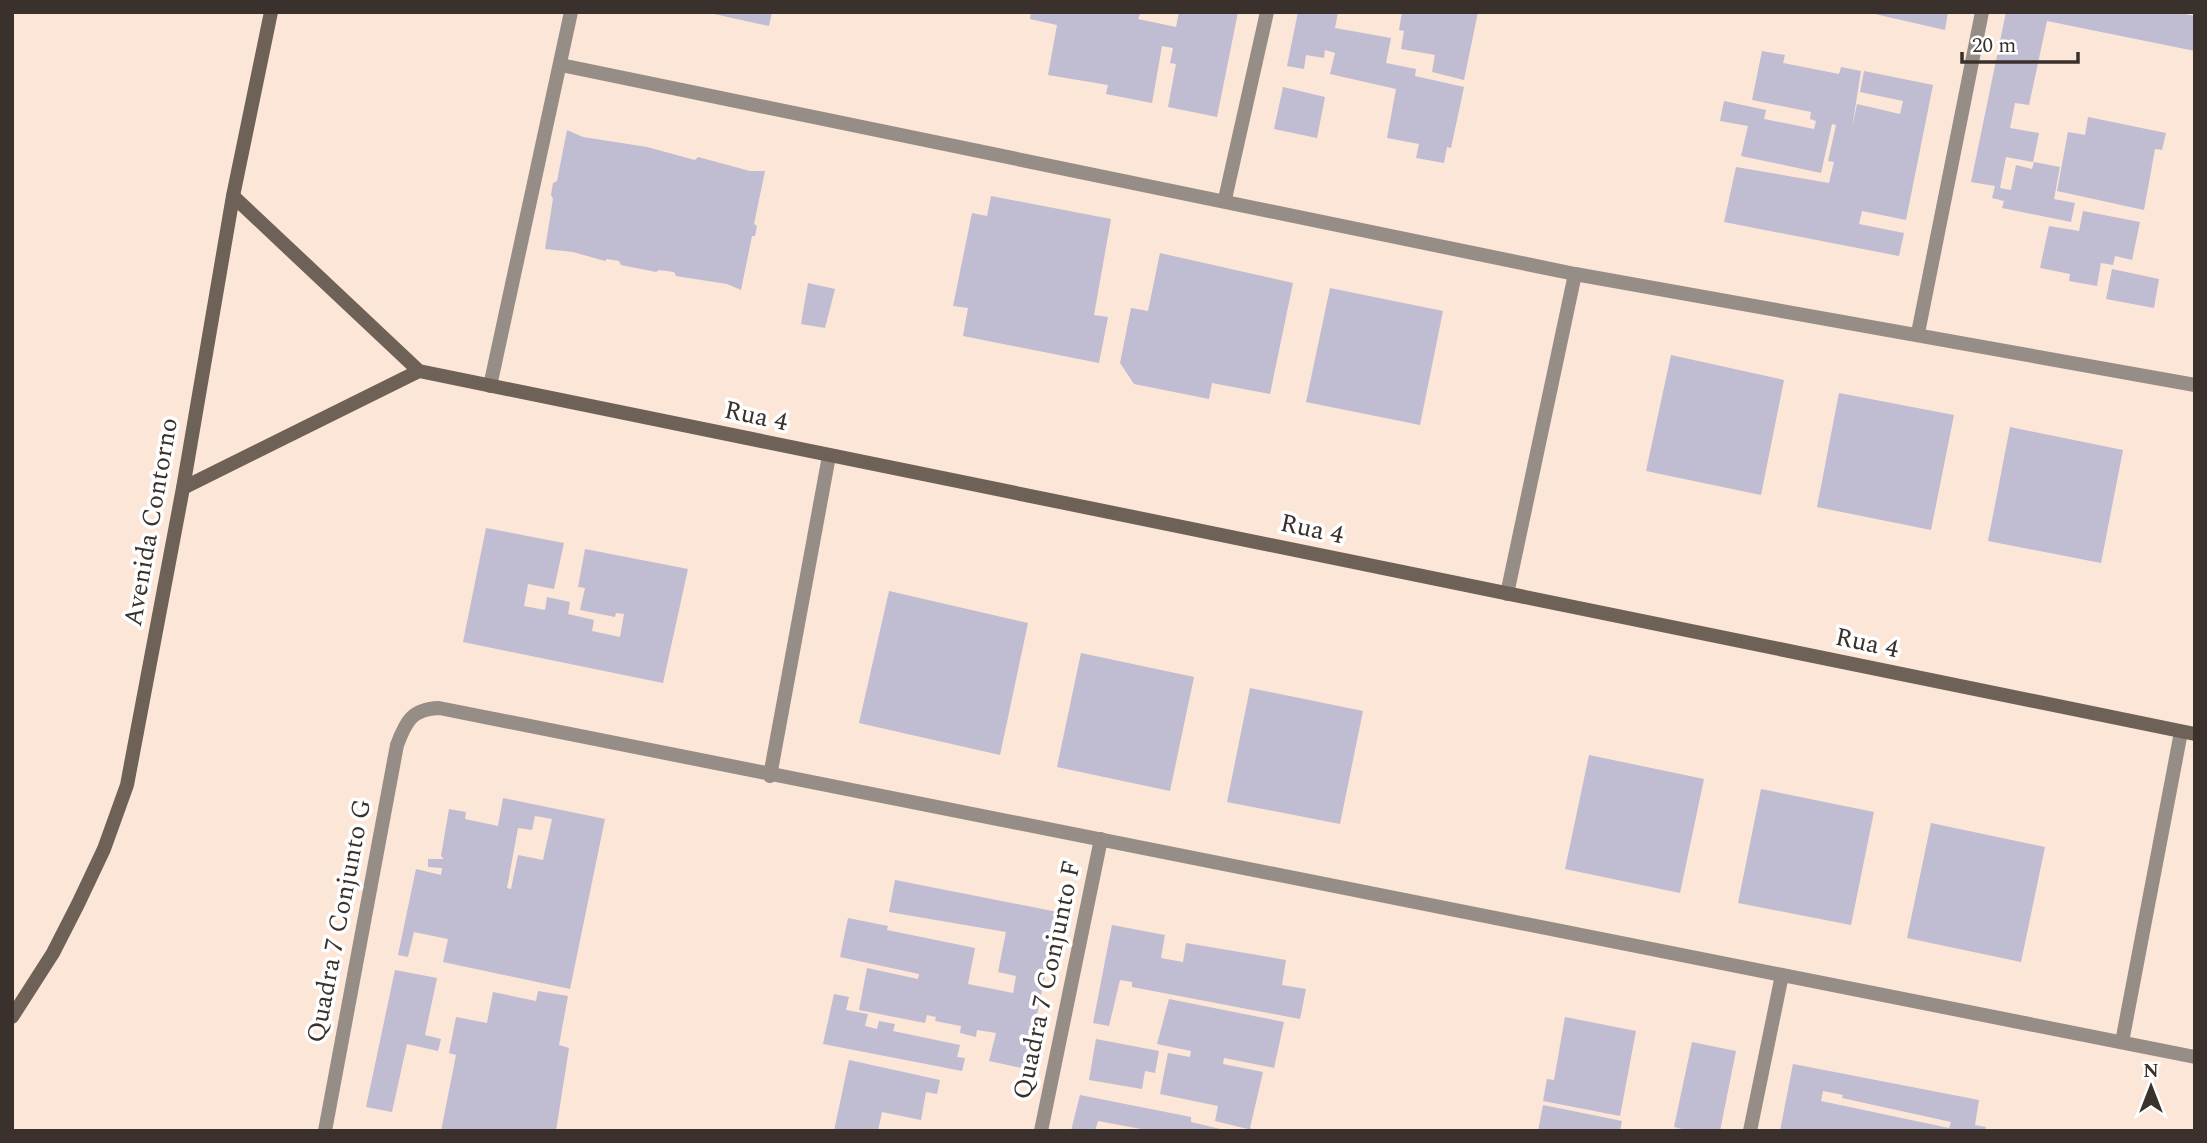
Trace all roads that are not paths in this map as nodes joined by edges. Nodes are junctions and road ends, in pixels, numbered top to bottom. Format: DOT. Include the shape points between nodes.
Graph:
graph roads {
  1 [pos="271,12"];
  2 [pos="571,12"];
  3 [pos="1267,12"];
  4 [pos="1982,12"];
  5 [pos="561,65"];
  6 [pos="233,196"];
  7 [pos="1225,199"];
  8 [pos="1575,274"];
  9 [pos="1918,332"];
  10 [pos="419,371"];
  11 [pos="2195,384"];
  12 [pos="490,386"];
  13 [pos="829,456"];
  14 [pos="183,488"];
  15 [pos="1507,594"];
  16 [pos="2188,733"];
  17 [pos="770,776"];
  18 [pos="1101,839"];
  19 [pos="1782,975"];
  20 [pos="12,1017"];
  21 [pos="2122,1042"];
  22 [pos="2195,1057"];
  23 [pos="325,1131"];
  24 [pos="1041,1131"];
  25 [pos="1750,1131"];
  1 -- 6 [label="street, Avenida Contorno"];
  2 -- 5 [label="street"];
  3 -- 7 [label="street"];
  4 -- 9 [label="street"];
  5 -- 7 [label="street"];
  5 -- 12 [label="street"];
  6 -- 10 [label="street"];
  6 -- 14 [label="street, Avenida Contorno"];
  7 -- 8 [label="street"];
  8 -- 9 [label="street"];
  8 -- 15 [label="street"];
  9 -- 11 [label="street"];
  10 -- 12 [label="street, Rua 4"];
  10 -- 14 [label="street"];
  12 -- 13 [label="street, Rua 4"];
  13 -- 15 [label="street, Rua 4"];
  13 -- 17 [label="street"];
  14 -- 20 [label="street, Avenida Contorno" via="127,785 78,904"];
  15 -- 16 [label="street, Rua 4"];
  16 -- 21 [label="street"];
  17 -- 18 [label="street"];
  17 -- 23 [label="street, Quadra 7 Conjunto G" via="439,708 425,709 406,721 397,745"];
  18 -- 19 [label="street"];
  18 -- 24 [label="street, Quadra 7 Conjunto F"];
  19 -- 21 [label="street"];
  19 -- 25 [label="street"];
  21 -- 22 [label="street"];
}
